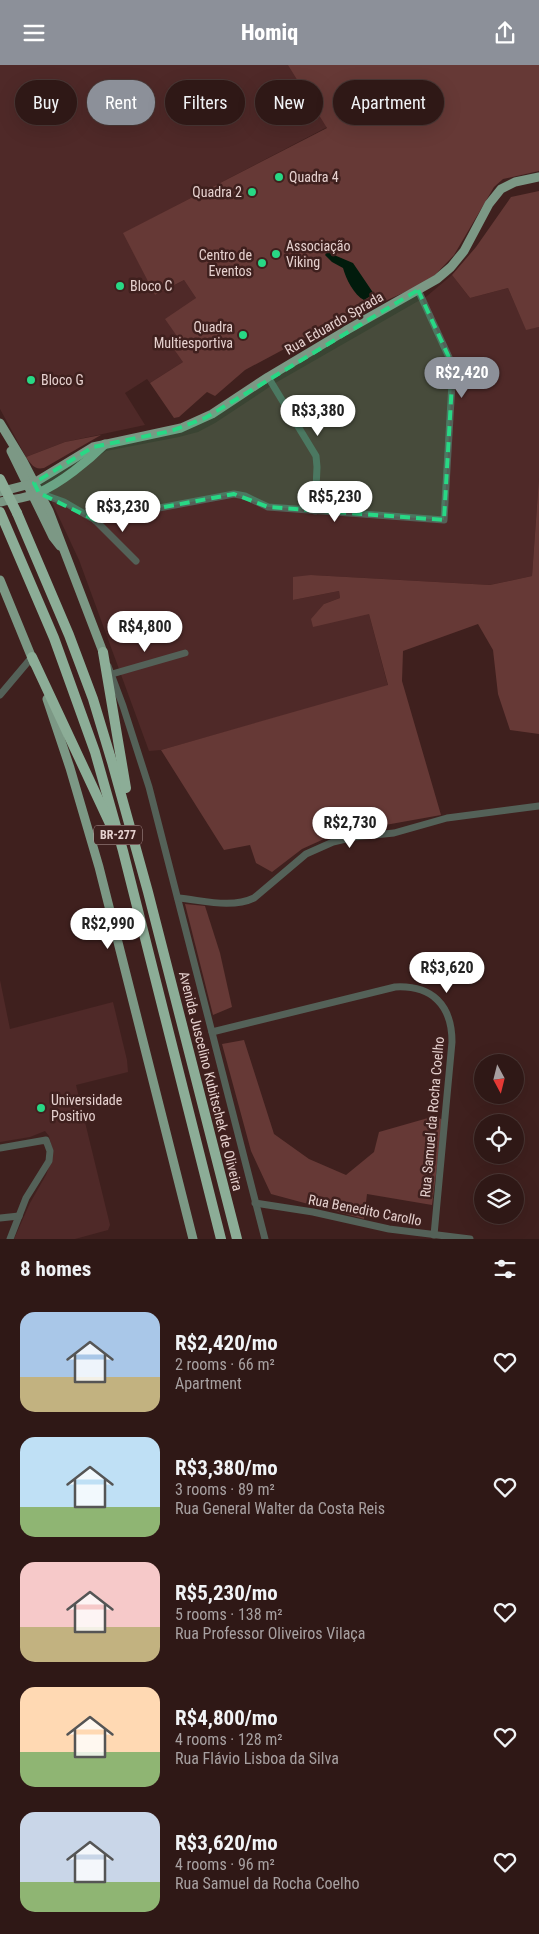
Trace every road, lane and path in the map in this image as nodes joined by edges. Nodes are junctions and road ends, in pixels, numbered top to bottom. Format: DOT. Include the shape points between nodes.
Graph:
graph roads {
  1 [pos="539,177"];
  2 [pos="418,290"];
  3 [pos="268,377"];
  4 [pos="0,423"];
  5 [pos="106,444"];
  6 [pos="0,479"];
  7 [pos="30,485"];
  8 [pos="0,492"];
  9 [pos="35,494"];
  10 [pos="0,502"];
  11 [pos="64,502"];
  12 [pos="49,511"];
  13 [pos="315,511"];
  14 [pos="1,515"];
  15 [pos="95,519"];
  16 [pos="62,548"];
  17 [pos="136,561"];
  18 [pos="0,580"];
  19 [pos="103,652"];
  20 [pos="185,653"];
  21 [pos="32,657"];
  22 [pos="112,674"];
  23 [pos="0,695"];
  24 [pos="539,806"];
  25 [pos="122,851"];
  26 [pos="148,892"];
  27 [pos="178,898"];
  28 [pos="212,1032"];
  29 [pos="0,1148"];
  30 [pos="256,1203"];
  31 [pos="19,1217"];
  32 [pos="0,1218"];
  33 [pos="434,1235"];
  34 [pos="10,1239"];
  35 [pos="193,1239"];
  36 [pos="222,1239"];
  37 [pos="237,1239"];
  38 [pos="265,1239"];
  39 [pos="470,1239"];
  1 -- 2 [label="main road, Rua Eduardo Sprada" via="501,189 458,260 441,276"];
  2 -- 3 [label="main road, Rua Eduardo Sprada"];
  2 -- 13 [label="street" via="453,366 444,520"];
  3 -- 5 [label="main road, Rua Eduardo Sprada" via="201,420 171,431"];
  3 -- 13 [label="street" via="316,456"];
  4 -- 7 [label="main road"];
  5 -- 7 [label="main road, Rua Eduardo Sprada" via="86,451"];
  5 -- 9 [label="main road, Rua Eduardo Sprada"];
  6 -- 26 [label="highway, Avenida Juscelino Kubitschek de Oliveira / BR-277, bridge" via="46,579 92,699"];
  7 -- 8 [label="main road, Rua Eduardo Sprada"];
  7 -- 9 [label="main road"];
  9 -- 10 [label="main road, Rua Eduardo Sprada"];
  9 -- 11 [label="street"];
  9 -- 12 [label="main road"];
  9 -- 16 [label="main road" via="52,537"];
  11 -- 12 [label="street" via="53,503"];
  11 -- 15 [label="street"];
  12 -- 16 [label="main road"];
  13 -- 15 [label="street" via="268,507 245,495 228,494"];
  14 -- 25 [label="highway, Avenida Juscelino Kubitschek de Oliveira / BR-277" via="74,692"];
  15 -- 17 [label="street"];
  16 -- 19 [label="main road"];
  18 -- 21 [label="main road"];
  19 -- 22 [label="street"];
  19 -- 26 [label="highway" via="125,786"];
  20 -- 22 [label="street"];
  21 -- 23 [label="street"];
  21 -- 25 [label="highway"];
  21 -- 35 [label="main road" via="70,767 99,867"];
  22 -- 27 [label="street" via="146,778"];
  24 -- 27 [label="street" via="447,818 394,833 333,841 306,854 254,898 246,901 228,903"];
  25 -- 36 [label="highway, Avenida Juscelino Kubitschek de Oliveira / BR-277"];
  26 -- 37 [label="highway, Avenida Juscelino Kubitschek de Oliveira / BR-277"];
  27 -- 28 [label="street"];
  28 -- 30 [label="street"];
  28 -- 33 [label="street, Rua Samuel da Rocha Coelho" via="395,987 415,988 436,998 448,1014 452,1042"];
  29 -- 31 [label="street" via="46,1139 50,1151 49,1161 26,1198"];
  30 -- 33 [label="street, Rua Benedito Carollo"];
  30 -- 38 [label="street"];
  31 -- 32 [label="street"];
  31 -- 34 [label="street"];
  33 -- 39 [label="street, Rua Benedito Carollo"];
}
